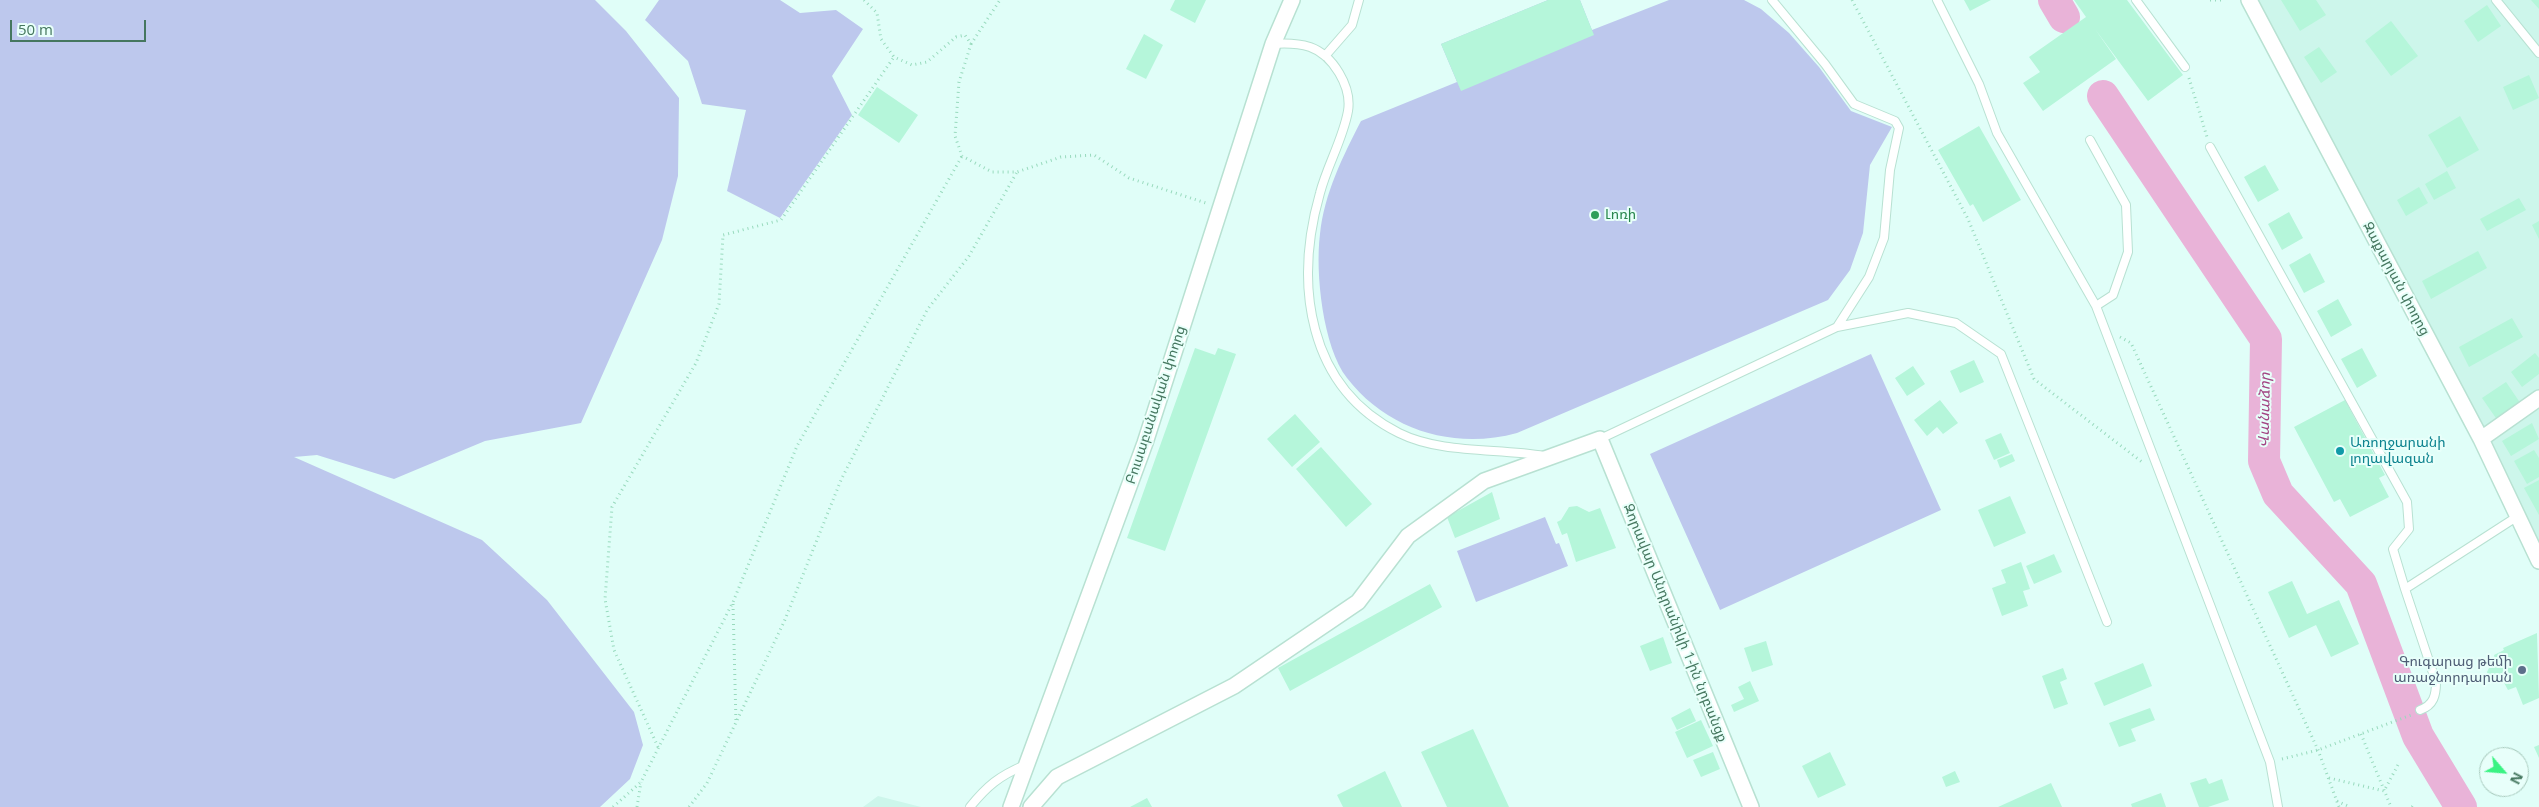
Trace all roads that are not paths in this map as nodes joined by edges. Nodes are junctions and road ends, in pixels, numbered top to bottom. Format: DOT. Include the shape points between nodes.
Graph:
graph roads {
  1 [pos="1292,0"];
  2 [pos="1359,0"];
  3 [pos="1772,0"];
  4 [pos="1937,0"];
  5 [pos="2136,0"];
  6 [pos="2249,0"];
  7 [pos="2496,0"];
  8 [pos="1273,44"];
  9 [pos="2539,53"];
  10 [pos="1325,56"];
  11 [pos="2185,67"];
  12 [pos="2090,140"];
  13 [pos="2210,147"];
  14 [pos="2096,306"];
  15 [pos="1837,327"];
  16 [pos="2539,398"];
  17 [pos="1600,439"];
  18 [pos="2481,439"];
  19 [pos="1551,457"];
  20 [pos="2518,516"];
  21 [pos="2539,561"];
  22 [pos="2405,589"];
  23 [pos="2107,622"];
  24 [pos="2420,710"];
  25 [pos="1027,765"];
  26 [pos="970,807"];
  27 [pos="1011,807"];
  28 [pos="1032,807"];
  29 [pos="1752,807"];
  30 [pos="2278,807"];
  1 -- 8 [label="street, Բուսաբանական փողոց"];
  2 -- 10 [label="lane" via="1352,25"];
  3 -- 15 [label="lane" via="1854,104 1895,121 1899,128 1890,170 1884,238 1869,277"];
  4 -- 14 [label="lane" via="1979,84 1997,133"];
  5 -- 11 [label="lane"];
  6 -- 18 [label="street, Զաքարյան փողոց"];
  7 -- 9 [label="lane"];
  8 -- 10 [label="lane" via="1293,43 1312,47"];
  8 -- 25 [label="street, Բուսաբանական փողոց" via="1144,443"];
  10 -- 19 [label="lane" via="1338,71 1346,88 1348,110 1320,193 1312,232 1310,306 1320,348 1337,381 1369,415 1400,434 1434,445 1512,450"];
  12 -- 14 [label="lane" via="2126,205 2127,224 2128,252 2113,295"];
  13 -- 22 [label="lane" via="2407,502 2408,529 2393,549"];
  14 -- 30 [label="lane" via="2270,762"];
  15 -- 17 [label="lane"];
  15 -- 23 [label="lane" via="1908,313 1956,323 2000,354"];
  16 -- 18 [label="street"];
  17 -- 19 [label="street"];
  17 -- 29 [label="street, Զորավար Անդրանիկի 1-ին նրբանցք"];
  18 -- 20 [label="street, Զաքարյան փողոց"];
  19 -- 28 [label="street" via="1484,481 1408,536 1358,602 1234,686 1057,778"];
  20 -- 21 [label="street, Զաքարյան փողոց"];
  20 -- 22 [label="lane"];
  22 -- 24 [label="lane" via="2436,682 2436,696"];
  25 -- 26 [label="lane" via="1002,775 986,787"];
  25 -- 27 [label="street, Բուսաբանական փողոց"];
}
